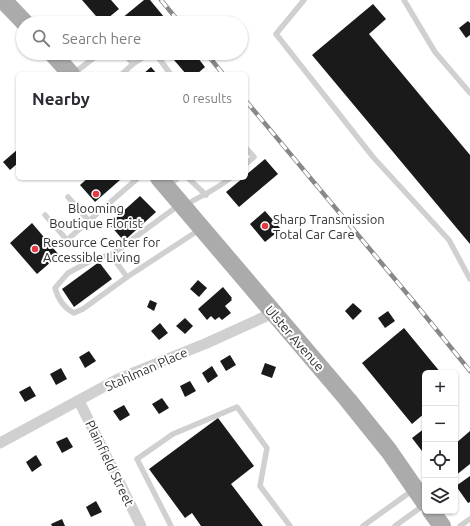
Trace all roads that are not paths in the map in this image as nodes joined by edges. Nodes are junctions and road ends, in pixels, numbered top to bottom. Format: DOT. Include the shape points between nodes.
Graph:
graph roads {
  1 [pos="3,0"];
  2 [pos="304,0"];
  3 [pos="404,0"];
  4 [pos="18,16"];
  5 [pos="59,60"];
  6 [pos="91,60"];
  7 [pos="130,60"];
  8 [pos="140,60"];
  9 [pos="161,60"];
  10 [pos="134,64"];
  11 [pos="70,72"];
  12 [pos="75,72"];
  13 [pos="124,72"];
  14 [pos="170,72"];
  15 [pos="470,94"];
  16 [pos="248,150"];
  17 [pos="248,162"];
  18 [pos="136,180"];
  19 [pos="190,180"];
  20 [pos="228,180"];
  21 [pos="168,181"];
  22 [pos="206,195"];
  23 [pos="68,196"];
  24 [pos="182,205"];
  25 [pos="45,216"];
  26 [pos="89,221"];
  27 [pos="202,228"];
  28 [pos="111,255"];
  29 [pos="127,277"];
  30 [pos="470,279"];
  31 [pos="273,313"];
  32 [pos="79,401"];
  33 [pos="0,443"];
  34 [pos="422,499"];
  35 [pos="433,514"];
  36 [pos="470,519"];
  37 [pos="137,524"];
  38 [pos="171,526"];
  39 [pos="290,526"];
  40 [pos="363,526"];
  41 [pos="395,526"];
  42 [pos="442,526"];
  43 [pos="460,526"];
  1 -- 4 [label="main road"];
  2 -- 30 [label="lane" via="276,34 373,157 449,240"];
  3 -- 15 [label="lane" via="435,52"];
  5 -- 11 [label="main road"];
  6 -- 12 [label="lane"];
  7 -- 10 [label="lane"];
  8 -- 10 [label="lane"];
  9 -- 14 [label="lane"];
  10 -- 13 [label="lane"];
  16 -- 17 [label="lane" via="254,157"];
  18 -- 26 [label="lane"];
  19 -- 22 [label="lane"];
  20 -- 22 [label="lane"];
  21 -- 24 [label="main road, Ulster Avenue"];
  22 -- 24 [label="lane"];
  23 -- 26 [label="lane"];
  24 -- 27 [label="main road, Ulster Avenue"];
  24 -- 28 [label="lane"];
  25 -- 26 [label="lane" via="67,240"];
  27 -- 29 [label="lane"];
  27 -- 31 [label="main road, Ulster Avenue"];
  28 -- 29 [label="lane"];
  28 -- 29 [label="lane" via="96,258 68,273 55,288 57,296 67,309 74,313"];
  31 -- 32 [label="street, Stahlman Place" via="207,343 134,371"];
  31 -- 34 [label="main road, Ulster Avenue" via="389,451"];
  32 -- 33 [label="street, Stahlman Place"];
  32 -- 37 [label="street, Plainfield Street"];
  34 -- 40 [label="lane"];
  34 -- 41 [label="lane"];
  35 -- 42 [label="main road"];
  36 -- 43 [label="lane"];
  38 -- 39 [label="lane" via="137,459 174,434 237,406 267,448 260,486"];
}
